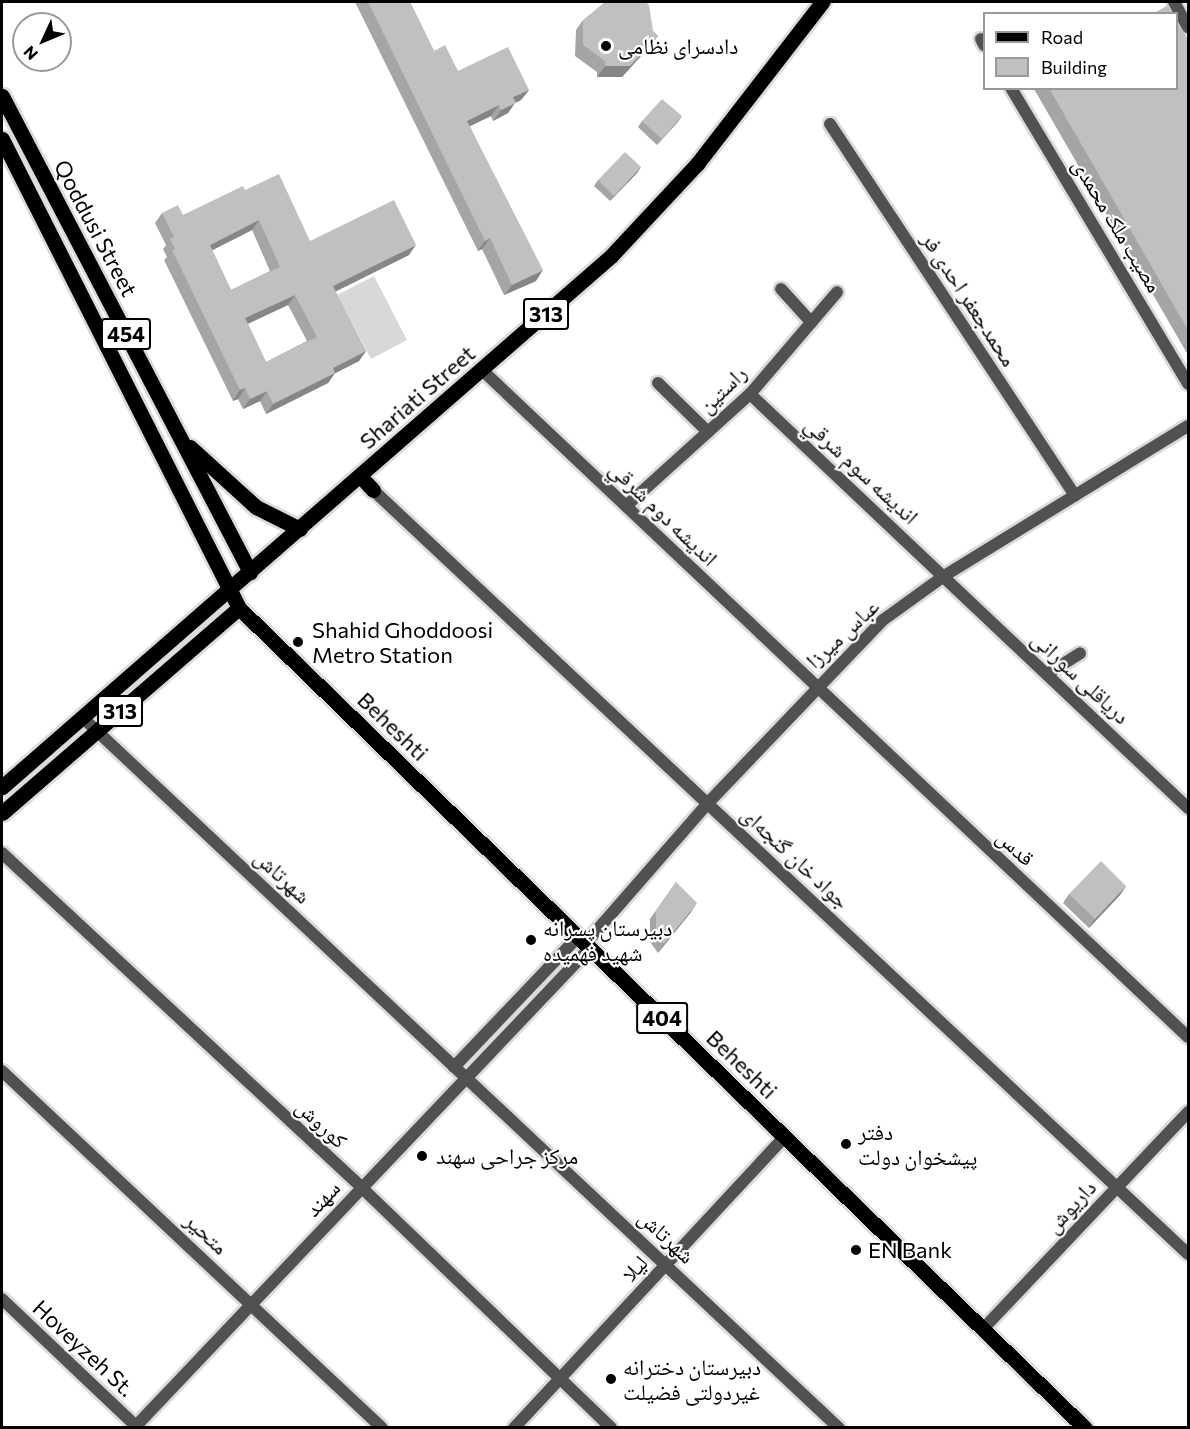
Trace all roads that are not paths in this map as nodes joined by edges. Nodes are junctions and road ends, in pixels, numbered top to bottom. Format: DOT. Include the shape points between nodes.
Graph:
graph roads {
  1 [pos="822,2"];
  2 [pos="1174,2"];
  3 [pos="1188,27"];
  4 [pos="1012,90"];
  5 [pos="2,96"];
  6 [pos="830,124"];
  7 [pos="24,139"];
  8 [pos="4,143"];
  9 [pos="781,289"];
  10 [pos="837,292"];
  11 [pos="811,322"];
  12 [pos="482,370"];
  13 [pos="658,383"];
  14 [pos="1188,384"];
  15 [pos="750,394"];
  16 [pos="1188,426"];
  17 [pos="708,432"];
  18 [pos="178,433"];
  19 [pos="360,476"];
  20 [pos="374,490"];
  21 [pos="1075,496"];
  22 [pos="626,506"];
  23 [pos="300,529"];
  24 [pos="250,572"];
  25 [pos="944,576"];
  26 [pos="230,588"];
  27 [pos="239,608"];
  28 [pos="1080,653"];
  29 [pos="1047,674"];
  30 [pos="815,687"];
  31 [pos="82,717"];
  32 [pos="97,731"];
  33 [pos="2,787"];
  34 [pos="708,803"];
  35 [pos="1188,808"];
  36 [pos="2,813"];
  37 [pos="2,852"];
  38 [pos="584,943"];
  39 [pos="1188,1037"];
  40 [pos="454,1067"];
  41 [pos="2,1071"];
  42 [pos="464,1076"];
  43 [pos="1188,1112"];
  44 [pos="784,1137"];
  45 [pos="361,1187"];
  46 [pos="1117,1187"];
  47 [pos="1188,1254"];
  48 [pos="666,1264"];
  49 [pos="2,1301"];
  50 [pos="252,1304"];
  51 [pos="983,1329"];
  52 [pos="560,1378"];
  53 [pos="137,1427"];
  54 [pos="382,1428"];
  55 [pos="514,1428"];
  56 [pos="611,1428"];
  57 [pos="839,1428"];
  58 [pos="1085,1428"];
  1 -- 12 [label="main road, Shariati Street / 313" via="672,194 612,255"];
  2 -- 3 [label="street"];
  4 -- 14 [label="street, مصیب ملک محمدی"];
  5 -- 7 [label="main road, Qoddusi Street / 454"];
  6 -- 21 [label="street, محمدجعفر احدی فر"];
  7 -- 8 [label="main road"];
  7 -- 18 [label="main road, Qoddusi Street / 454"];
  8 -- 26 [label="main road, Qoddusi Street / 454"];
  9 -- 11 [label="street"];
  10 -- 11 [label="street, راستین"];
  11 -- 15 [label="street, راستین"];
  12 -- 19 [label="main road, Shariati Street / 313"];
  12 -- 22 [label="street, انديشه دوم شرقي"];
  13 -- 17 [label="street"];
  15 -- 17 [label="street, راستین"];
  15 -- 25 [label="street, اندیشه سوم شرقي"];
  16 -- 21 [label="street, عباس میرزا"];
  17 -- 22 [label="street, راستین"];
  18 -- 23 [label="main road" via="236,493"];
  18 -- 24 [label="main road, Qoddusi Street / 454"];
  19 -- 20 [label="main road"];
  19 -- 23 [label="main road, Shariati Street / 313"];
  20 -- 34 [label="street, جواد خان گنجه‌ای"];
  21 -- 25 [label="street, عباس میرزا"];
  22 -- 30 [label="street, انديشه دوم شرقي"];
  23 -- 24 [label="main road, Shariati Street / 313"];
  24 -- 26 [label="main road, Shariati Street / 313"];
  25 -- 29 [label="street, دریاقلی سورانی"];
  25 -- 30 [label="street, عباس میرزا" via="883,620"];
  26 -- 27 [label="main road, Qoddusi Street / 454"];
  26 -- 31 [label="main road, Shariati Street / 313"];
  27 -- 32 [label="main road, 313"];
  27 -- 38 [label="main road, Beheshti / 404"];
  28 -- 29 [label="street"];
  29 -- 35 [label="street, دریاقلی سورانی"];
  30 -- 34 [label="street, عباس میرزا"];
  30 -- 39 [label="street, قدس"];
  31 -- 32 [label="street, شهرتاش"];
  31 -- 33 [label="main road, Shariati Street / 313"];
  32 -- 36 [label="main road, 313"];
  32 -- 40 [label="street, شهرتاش"];
  34 -- 38 [label="street, عباس میرزا"];
  34 -- 46 [label="street, جواد خان گنجه‌ای"];
  37 -- 45 [label="street, کوروش"];
  38 -- 40 [label="street"];
  38 -- 42 [label="street, سهند"];
  38 -- 44 [label="main road, Beheshti / 404"];
  40 -- 42 [label="street, شهرتاش"];
  41 -- 50 [label="street, متحیر"];
  42 -- 45 [label="street, سهند"];
  42 -- 48 [label="street, شهرتاش"];
  43 -- 46 [label="street, داریوش"];
  44 -- 48 [label="street, لیلا"];
  44 -- 51 [label="main road, Beheshti / 404"];
  45 -- 50 [label="street, سهند"];
  45 -- 52 [label="street, کوروش"];
  46 -- 47 [label="street, جواد خان گنجه‌ای"];
  46 -- 51 [label="street, داریوش"];
  48 -- 52 [label="street, لیلا"];
  48 -- 57 [label="street, شهرتاش"];
  49 -- 53 [label="street, Hoveyzeh St."];
  50 -- 53 [label="street, سهند"];
  50 -- 54 [label="street, متحیر"];
  51 -- 58 [label="main road, Beheshti / 404"];
  52 -- 55 [label="street, لیلا"];
  52 -- 56 [label="street, کوروش"];
}
